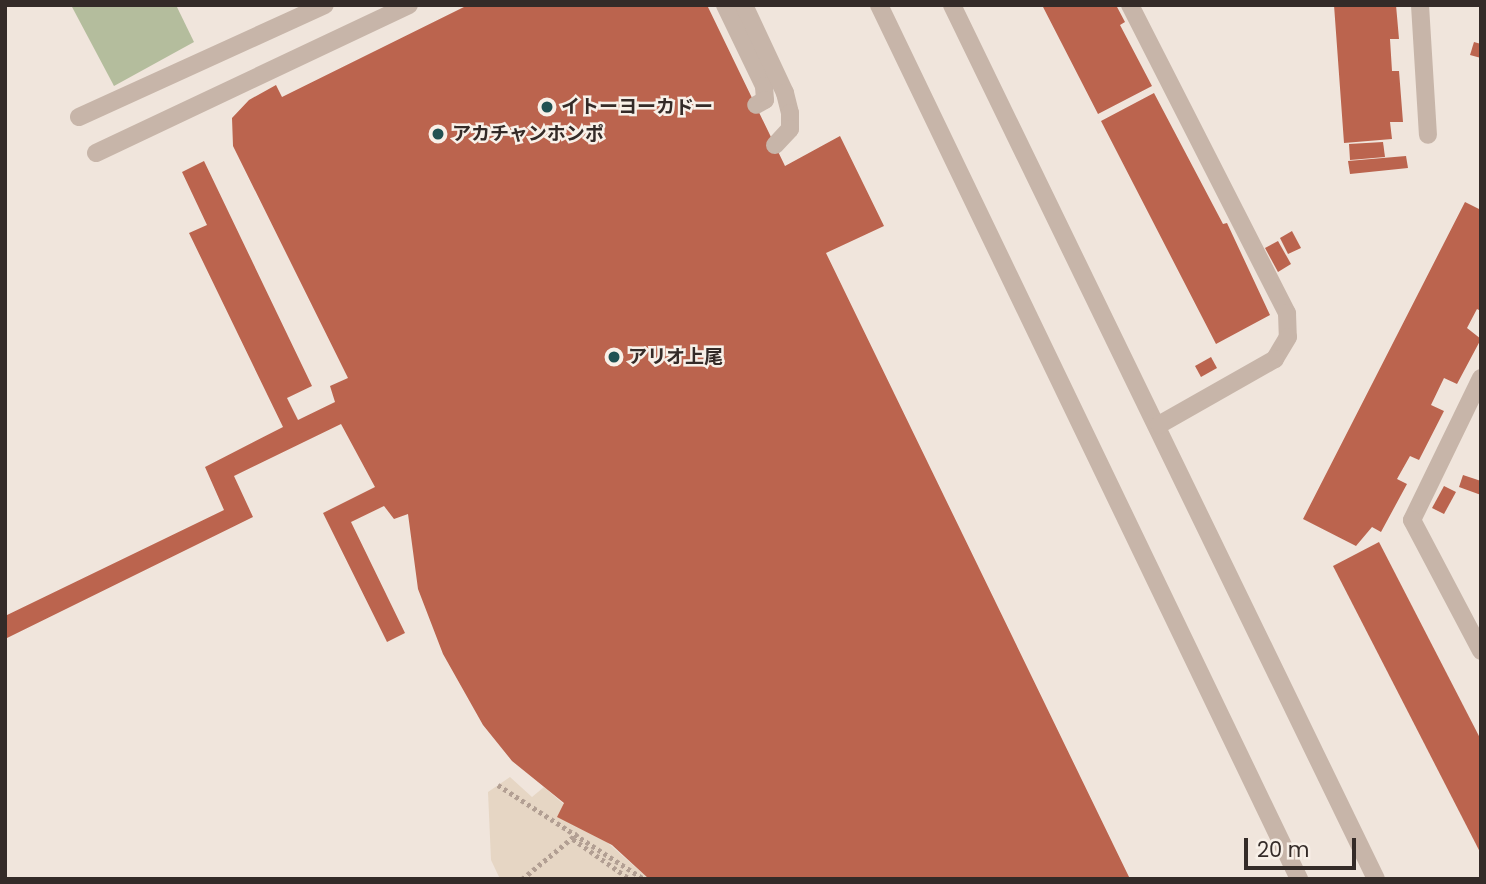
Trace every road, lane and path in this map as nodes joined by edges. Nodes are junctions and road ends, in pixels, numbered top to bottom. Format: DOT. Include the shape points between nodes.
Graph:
graph roads {
  1 [pos="325,5"];
  2 [pos="409,5"];
  3 [pos="725,5"];
  4 [pos="744,5"];
  5 [pos="879,5"];
  6 [pos="952,5"];
  7 [pos="1130,5"];
  8 [pos="1420,5"];
  9 [pos="755,105"];
  10 [pos="79,117"];
  11 [pos="1428,135"];
  12 [pos="775,145"];
  13 [pos="96,153"];
  14 [pos="1481,378"];
  15 [pos="1159,425"];
  16 [pos="1481,651"];
  17 [pos="498,785"];
  18 [pos="578,833"];
  19 [pos="573,839"];
  20 [pos="629,878"];
  21 [pos="522,879"];
  22 [pos="643,879"];
  23 [pos="1299,879"];
  24 [pos="1376,879"];
  1 -- 10 [label="street"];
  2 -- 13 [label="street"];
  3 -- 9 [label="street" via="764,86 765,100"];
  4 -- 12 [label="street" via="790,113 790,130"];
  5 -- 23 [label="street"];
  6 -- 15 [label="street"];
  7 -- 15 [label="street" via="1287,313 1288,337 1275,359"];
  8 -- 11 [label="street"];
  14 -- 16 [label="street" via="1412,520"];
  15 -- 24 [label="street"];
  17 -- 18 [label="path"];
  18 -- 19 [label="path"];
  18 -- 22 [label="path"];
  19 -- 20 [label="path"];
  19 -- 21 [label="path"];
}
